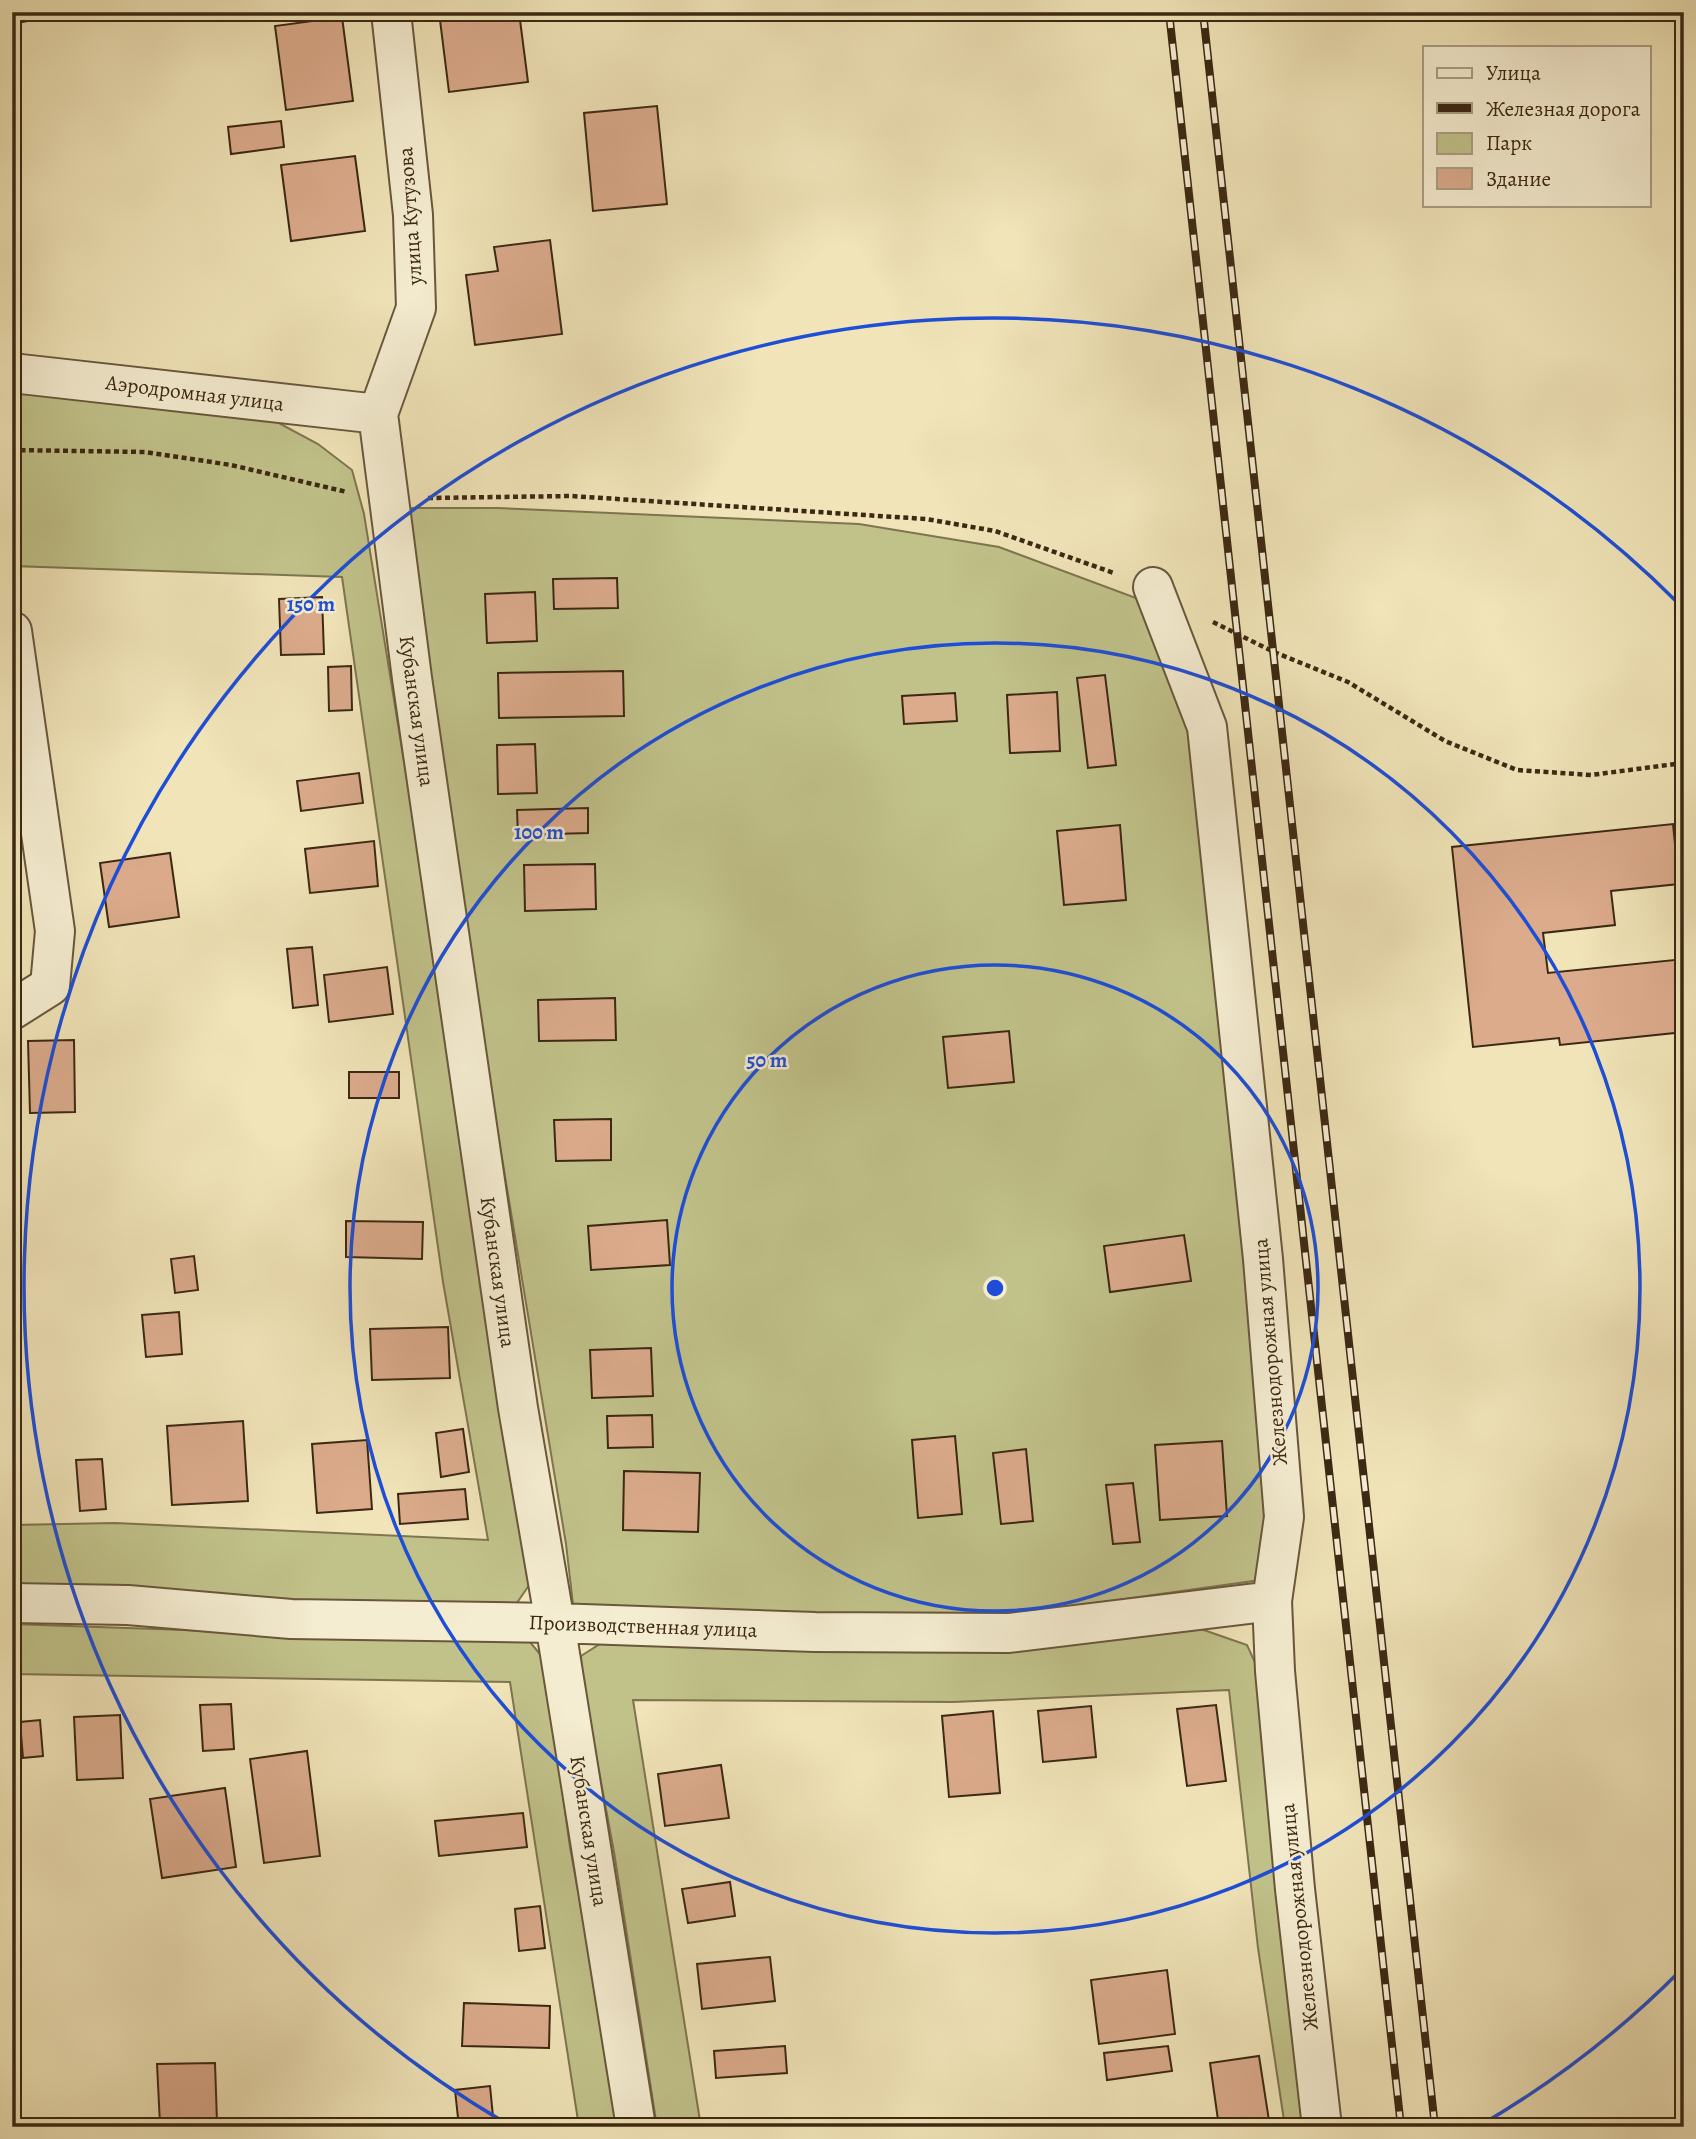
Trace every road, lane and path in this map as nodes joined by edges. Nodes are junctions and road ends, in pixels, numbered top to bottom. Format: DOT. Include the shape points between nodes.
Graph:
graph roads {
  1 [pos="391,12"];
  2 [pos="12,373"];
  3 [pos="378,414"];
  4 [pos="12,450"];
  5 [pos="389,499"];
  6 [pos="1153,587"];
  7 [pos="12,631"];
  8 [pos="1683,763"];
  9 [pos="12,1010"];
  10 [pos="1272,1601"];
  11 [pos="12,1603"];
  12 [pos="555,1623"];
  13 [pos="636,2127"];
  14 [pos="1322,2127"];
  1 -- 3 [label="street, улица Кутузова" via="413,215 416,308"];
  2 -- 3 [label="street, Аэродромная улица"];
  3 -- 5 [label="street, Кубанская улица"];
  4 -- 5 [label="path" via="145,452"];
  5 -- 6 [label="path" via="571,496 926,519 995,531"];
  5 -- 12 [label="street, Кубанская улица" via="518,1408"];
  6 -- 8 [label="path" via="1237,635 1348,682 1445,741 1517,770 1591,775"];
  6 -- 10 [label="street, Железнодорожная улица" via="1207,727 1263,1259 1284,1517"];
  7 -- 9 [label="street" via="55,931 50,986"];
  10 -- 12 [label="street, Производственная улица" via="1009,1633"];
  10 -- 14 [label="street, Железнодорожная улица" via="1295,1889"];
  11 -- 12 [label="street, Производственная улица" via="128,1605 291,1619"];
  12 -- 13 [label="street, Кубанская улица"];
}
